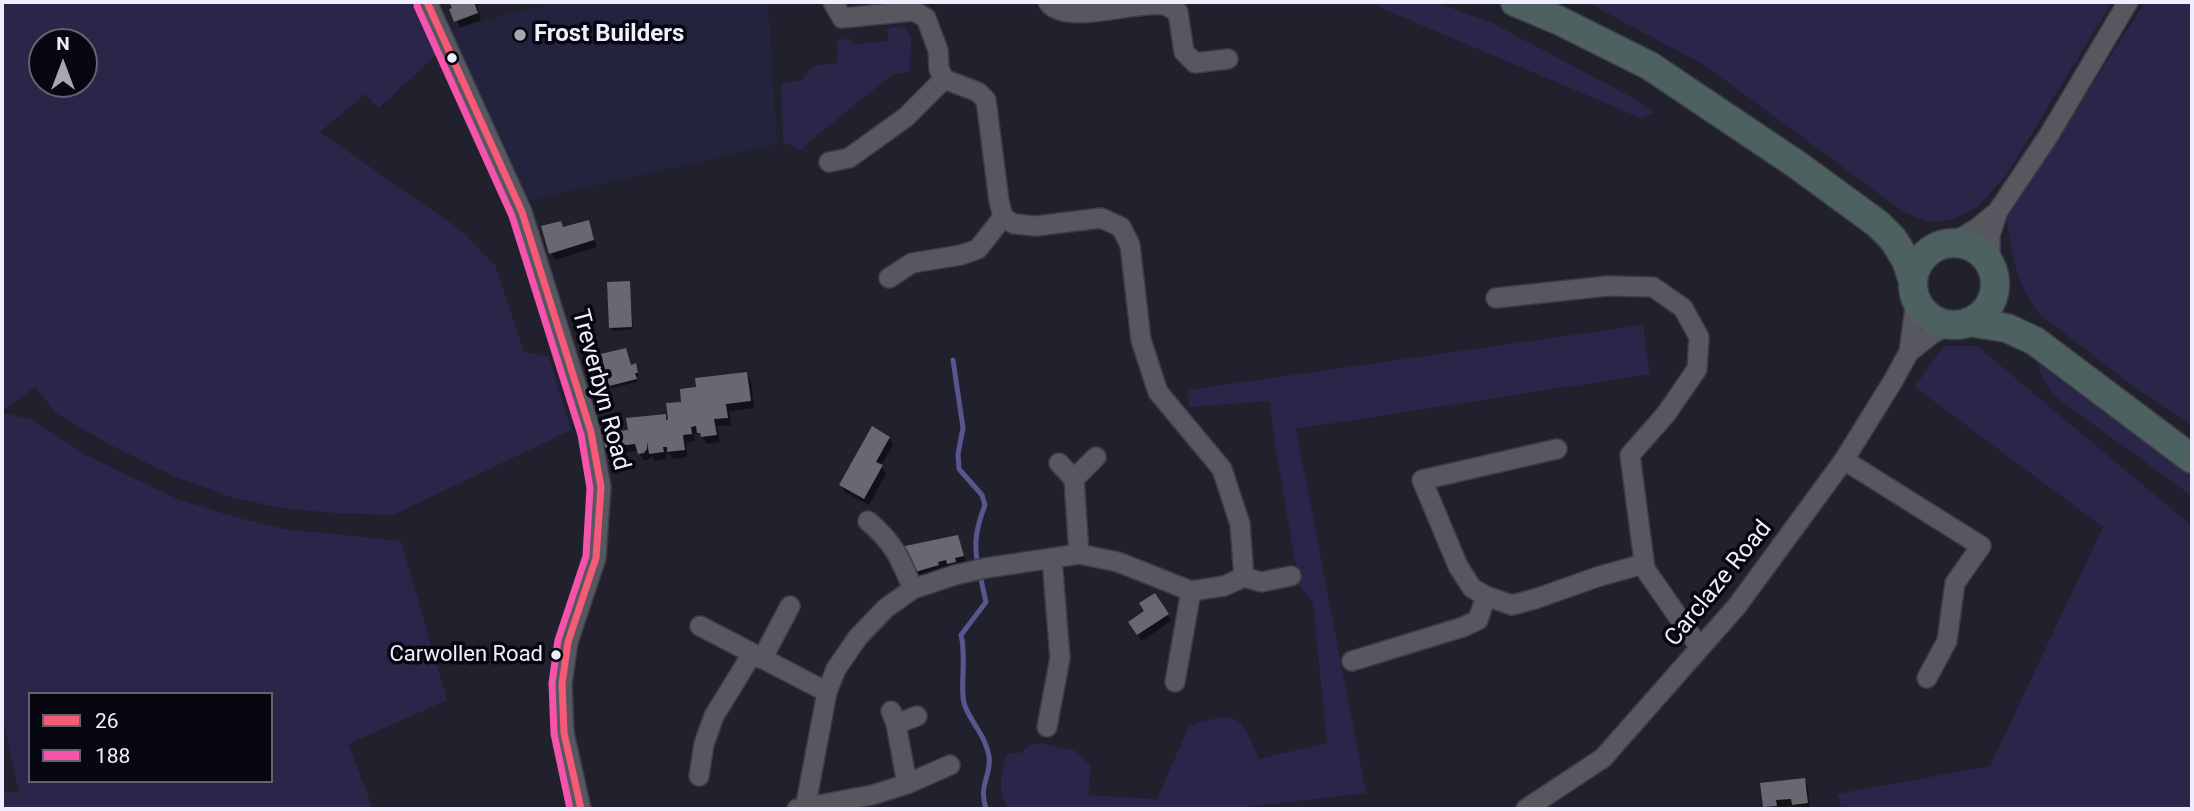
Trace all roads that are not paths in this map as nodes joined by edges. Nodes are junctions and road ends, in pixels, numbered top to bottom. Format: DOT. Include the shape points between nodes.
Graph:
graph roads {
  1 [pos="427,2"];
  2 [pos="833,2"];
  3 [pos="1048,2"];
  4 [pos="1515,2"];
  5 [pos="2128,2"];
  6 [pos="916,6"];
  7 [pos="1228,59"];
  8 [pos="944,79"];
  9 [pos="829,162"];
  10 [pos="1998,211"];
  11 [pos="1003,217"];
  12 [pos="1878,224"];
  13 [pos="1948,243"];
  14 [pos="1992,271"];
  15 [pos="889,278"];
  16 [pos="1914,288"];
  17 [pos="1496,298"];
  18 [pos="1959,323"];
  19 [pos="2035,341"];
  20 [pos="1909,352"];
  21 [pos="1557,449"];
  22 [pos="1096,457"];
  23 [pos="2192,459"];
  24 [pos="1844,460"];
  25 [pos="1059,463"];
  26 [pos="1074,479"];
  27 [pos="868,521"];
  28 [pos="1079,554"];
  29 [pos="1052,559"];
  30 [pos="1643,564"];
  31 [pos="1292,576"];
  32 [pos="1244,577"];
  33 [pos="914,589"];
  34 [pos="1191,591"];
  35 [pos="1486,596"];
  36 [pos="790,606"];
  37 [pos="700,626"];
  38 [pos="1700,648"];
  39 [pos="757,656"];
  40 [pos="1352,661"];
  41 [pos="1927,678"];
  42 [pos="1175,682"];
  43 [pos="827,692"];
  44 [pos="917,716"];
  45 [pos="1047,727"];
  46 [pos="950,765"];
  47 [pos="699,776"];
  48 [pos="907,784"];
  49 [pos="802,808"];
  50 [pos="582,809"];
  51 [pos="1526,809"];
  1 -- 50 [label="street, Treverbyn Road" via="522,212 596,459 601,486 596,558 568,642 562,684 564,733"];
  2 -- 6 [label="street" via="836,12 846,19"];
  3 -- 7 [label="street" via="1068,13 1164,5 1178,12 1184,52 1195,63"];
  4 -- 12 [label="highway" via="1650,66"];
  5 -- 10 [label="street"];
  6 -- 8 [label="street" via="926,18"];
  8 -- 9 [label="street" via="906,117 849,158"];
  8 -- 11 [label="street" via="978,92 986,100"];
  10 -- 13 [label="street"];
  10 -- 14 [label="street" via="1990,235"];
  11 -- 15 [label="street" via="978,248 912,263"];
  11 -- 32 [label="street" via="1014,224 1036,226 1101,218 1121,227 1130,245 1141,340 1158,392 1222,469 1240,524"];
  12 -- 13 [label="highway" via="1908,236"];
  12 -- 16 [label="highway" via="1906,260"];
  13 -- 14 [label="highway" via="1977,249"];
  13 -- 16 [label="highway" via="1922,257"];
  14 -- 18 [label="highway" via="1994,294 1989,306 1980,316"];
  14 -- 19 [label="highway" via="2010,311"];
  16 -- 18 [label="highway" via="1920,307 1930,317"];
  16 -- 20 [label="street, Carclaze Road"];
  17 -- 30 [label="street" via="1607,286 1653,287 1683,309 1699,337 1697,369 1630,455"];
  18 -- 19 [label="highway" via="2007,328"];
  18 -- 20 [label="street, Carclaze Road" via="1932,334"];
  19 -- 23 [label="highway"];
  20 -- 24 [label="street, Carclaze Road"];
  21 -- 35 [label="street" via="1422,480 1458,566 1472,588"];
  22 -- 26 [label="street"];
  24 -- 38 [label="street, Carclaze Road" via="1737,606"];
  24 -- 41 [label="street" via="1981,546 1955,583 1947,641"];
  25 -- 26 [label="street"];
  26 -- 28 [label="street"];
  27 -- 33 [label="street" via="892,544"];
  28 -- 29 [label="street"];
  28 -- 34 [label="street" via="1118,562"];
  29 -- 33 [label="street" via="979,570"];
  29 -- 45 [label="street" via="1060,658"];
  30 -- 35 [label="street" via="1511,605"];
  30 -- 38 [label="street"];
  31 -- 32 [label="street" via="1261,582"];
  32 -- 34 [label="street" via="1224,586"];
  33 -- 43 [label="street" via="886,608 858,637"];
  34 -- 42 [label="street"];
  35 -- 40 [label="street" via="1478,620"];
  36 -- 39 [label="street"];
  37 -- 39 [label="street"];
  38 -- 51 [label="street, Carclaze Road" via="1603,758"];
  39 -- 43 [label="street"];
  39 -- 47 [label="street" via="714,716"];
  43 -- 49 [label="street"];
  44 -- 48 [label="street" via="894,718"];
  46 -- 48 [label="street"];
  48 -- 49 [label="street"];
}
